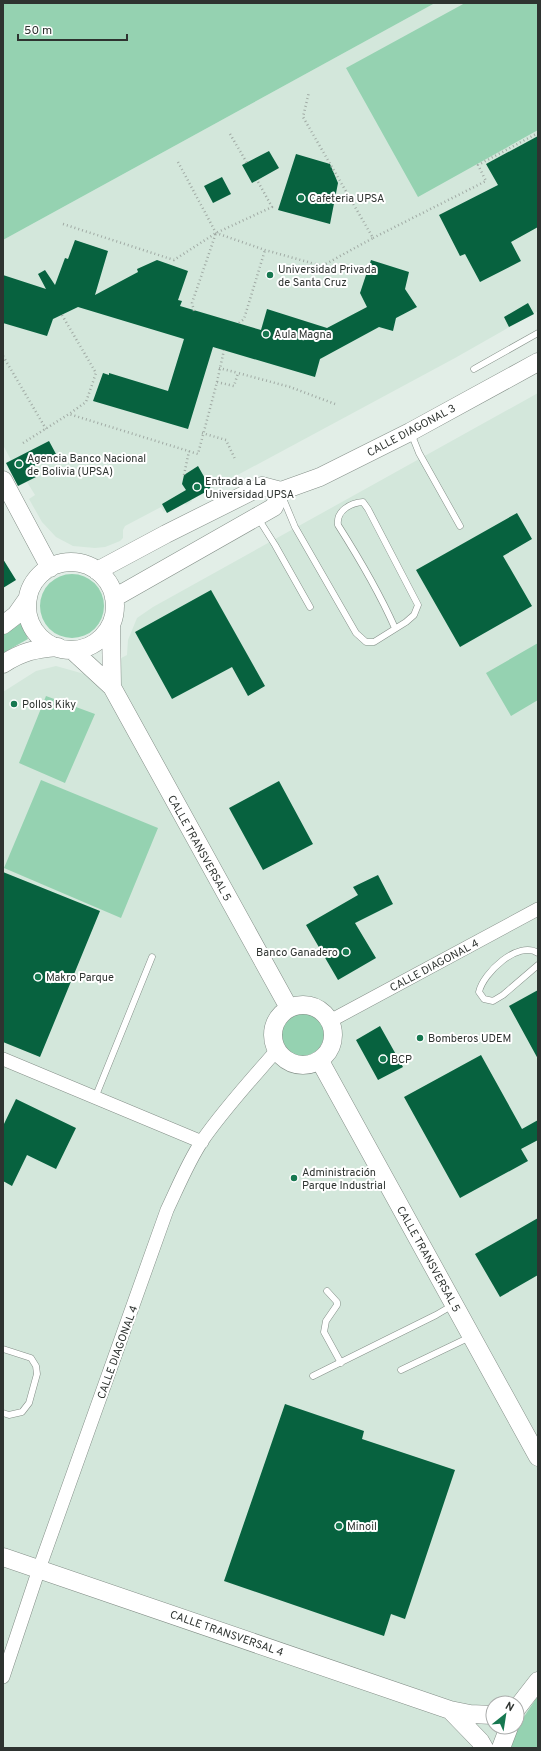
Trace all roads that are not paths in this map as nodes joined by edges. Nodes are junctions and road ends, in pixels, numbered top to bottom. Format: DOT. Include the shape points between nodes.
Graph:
graph roads {
  1 [pos="538,333"];
  2 [pos="538,362"];
  3 [pos="474,369"];
  4 [pos="410,432"];
  5 [pos="3,480"];
  6 [pos="281,491"];
  7 [pos="211,512"];
  8 [pos="257,516"];
  9 [pos="460,526"];
  10 [pos="224,535"];
  11 [pos="50,568"];
  12 [pos="97,571"];
  13 [pos="28,598"];
  14 [pos="114,598"];
  15 [pos="310,608"];
  16 [pos="3,625"];
  17 [pos="111,626"];
  18 [pos="395,628"];
  19 [pos="65,649"];
  20 [pos="3,664"];
  21 [pos="112,687"];
  22 [pos="538,909"];
  23 [pos="538,953"];
  24 [pos="152,957"];
  25 [pos="538,965"];
  26 [pos="289,1008"];
  27 [pos="330,1021"];
  28 [pos="276,1051"];
  29 [pos="3,1059"];
  30 [pos="320,1061"];
  31 [pos="95,1098"];
  32 [pos="202,1142"];
  33 [pos="327,1291"];
  34 [pos="454,1304"];
  35 [pos="472,1336"];
  36 [pos="3,1349"];
  37 [pos="341,1363"];
  38 [pos="401,1370"];
  39 [pos="313,1376"];
  40 [pos="3,1413"];
  41 [pos="538,1457"];
  42 [pos="3,1557"];
  43 [pos="39,1569"];
  44 [pos="3,1677"];
  45 [pos="538,1681"];
  46 [pos="525,1698"];
  47 [pos="450,1710"];
  48 [pos="485,1715"];
  49 [pos="506,1735"];
  50 [pos="484,1748"];
  51 [pos="501,1748"];
  1 -- 3 [label="lane"];
  2 -- 4 [label="main road, CALLE DIAGONAL 3"];
  4 -- 6 [label="main road, CALLE DIAGONAL 3" via="320,477"];
  4 -- 9 [label="lane"];
  5 -- 11 [label="main road"];
  6 -- 7 [label="main road" via="262,486"];
  6 -- 8 [label="main road" via="274,507"];
  6 -- 18 [label="lane" via="295,527 356,633 366,642 374,642"];
  7 -- 10 [label="main road"];
  7 -- 12 [label="main road"];
  8 -- 10 [label="main road"];
  8 -- 15 [label="lane"];
  10 -- 14 [label="main road"];
  11 -- 12 [label="main road" via="74,562"];
  11 -- 13 [label="main road" via="33,584"];
  12 -- 14 [label="main road" via="108,583"];
  13 -- 16 [label="main road" via="16,615"];
  13 -- 19 [label="main road" via="28,614 34,628 44,640"];
  14 -- 17 [label="main road" via="115,612"];
  17 -- 19 [label="main road" via="95,643 80,649"];
  17 -- 21 [label="main road, CALLE TRANSVERSAL 5"];
  18 -- 18 [label="lane" via="414,615 418,605 368,509 363,502 355,502 341,512 337,518 338,525 364,567"];
  19 -- 20 [label="main road" via="34,649 17,654"];
  19 -- 21 [label="main road, CALLE TRANSVERSAL 5"];
  21 -- 26 [label="main road, CALLE TRANSVERSAL 5"];
  22 -- 27 [label="street, CALLE DIAGONAL 4"];
  23 -- 25 [label="lane" via="528,948 514,953 494,967 479,992 484,999 493,1001"];
  24 -- 31 [label="lane"];
  26 -- 27 [label="main road" via="308,1005 317,1008"];
  26 -- 28 [label="main road" via="275,1022 272,1032"];
  27 -- 30 [label="main road" via="333,1030 331,1047"];
  28 -- 30 [label="main road" via="291,1064 311,1065"];
  28 -- 32 [label="street, CALLE DIAGONAL 4"];
  29 -- 31 [label="street"];
  30 -- 34 [label="main road, CALLE TRANSVERSAL 5"];
  31 -- 32 [label="street"];
  32 -- 43 [label="street, CALLE DIAGONAL 4" via="167,1210"];
  33 -- 37 [label="lane" via="337,1305 324,1326 324,1332"];
  34 -- 35 [label="main road, CALLE TRANSVERSAL 5"];
  34 -- 37 [label="lane"];
  35 -- 38 [label="lane"];
  35 -- 41 [label="main road, CALLE TRANSVERSAL 5"];
  36 -- 40 [label="lane" via="31,1358 36,1366 29,1403 22,1412 9,1415"];
  37 -- 39 [label="lane"];
  42 -- 43 [label="main road, CALLE TRANSVERSAL 4"];
  43 -- 44 [label="street, CALLE DIAGONAL 4"];
  43 -- 47 [label="main road, CALLE TRANSVERSAL 4"];
  45 -- 46 [label="main road"];
  47 -- 48 [label="main road, CALLE TRANSVERSAL 4"];
  47 -- 50 [label="main road, CALLE TRANSVERSAL 4"];
  49 -- 51 [label="main road"];
}
